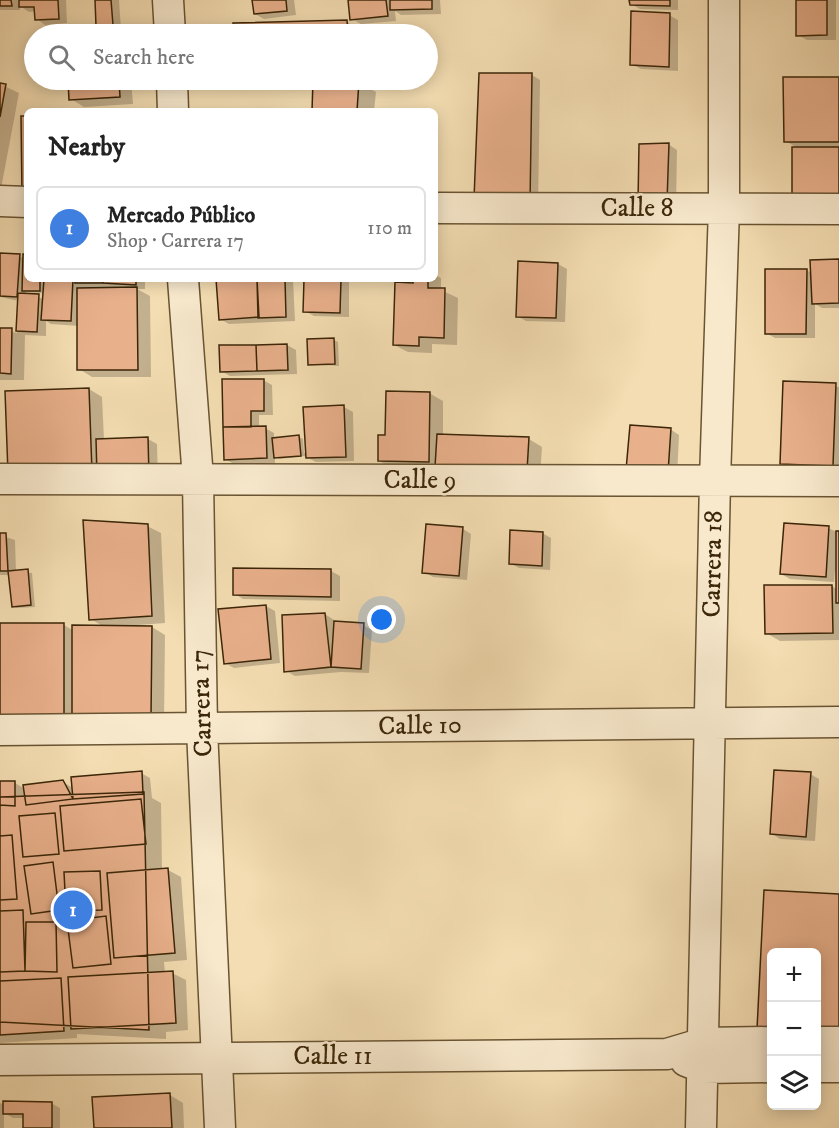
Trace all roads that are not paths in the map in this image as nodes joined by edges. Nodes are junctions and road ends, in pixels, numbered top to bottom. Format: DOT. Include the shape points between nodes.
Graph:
graph roads {
  1 [pos="168,0"];
  2 [pos="724,0"];
  3 [pos="169,24"];
  4 [pos="172,90"];
  5 [pos="173,108"];
  6 [pos="0,201"];
  7 [pos="24,202"];
  8 [pos="438,208"];
  9 [pos="724,208"];
  10 [pos="839,209"];
  11 [pos="183,282"];
  12 [pos="0,479"];
  13 [pos="198,479"];
  14 [pos="715,480"];
  15 [pos="839,481"];
  16 [pos="711,722"];
  17 [pos="839,722"];
  18 [pos="202,729"];
  19 [pos="0,730"];
  20 [pos="821,1042"];
  21 [pos="839,1042"];
  22 [pos="767,1043"];
  23 [pos="704,1055"];
  24 [pos="217,1056"];
  25 [pos="0,1060"];
  26 [pos="767,1067"];
  27 [pos="821,1067"];
  28 [pos="839,1067"];
  29 [pos="220,1128"];
  30 [pos="701,1128"];
  1 -- 3 [label="street"];
  2 -- 9 [label="street, Carrera 18"];
  4 -- 5 [label="street"];
  6 -- 7 [label="street"];
  8 -- 9 [label="street, Calle 8"];
  9 -- 10 [label="street, Calle 8"];
  9 -- 14 [label="street, Carrera 18"];
  11 -- 13 [label="street, Carrera 17"];
  12 -- 13 [label="street, Calle 9"];
  13 -- 14 [label="street, Calle 9"];
  13 -- 18 [label="street, Carrera 17"];
  14 -- 15 [label="street, Calle 9"];
  14 -- 16 [label="street, Carrera 18"];
  16 -- 17 [label="street, Calle 10"];
  16 -- 18 [label="street, Calle 10"];
  16 -- 23 [label="street, Carrera 18"];
  18 -- 19 [label="street, Calle 10"];
  18 -- 24 [label="street, Carrera 17"];
  20 -- 21 [label="street"];
  22 -- 23 [label="street, Calle 11"];
  23 -- 24 [label="street, Calle 11"];
  23 -- 26 [label="street, Calle 11"];
  23 -- 30 [label="street, Carrera 18"];
  24 -- 25 [label="street, Calle 11"];
  24 -- 29 [label="street, Carrera 17"];
  27 -- 28 [label="street"];
}
